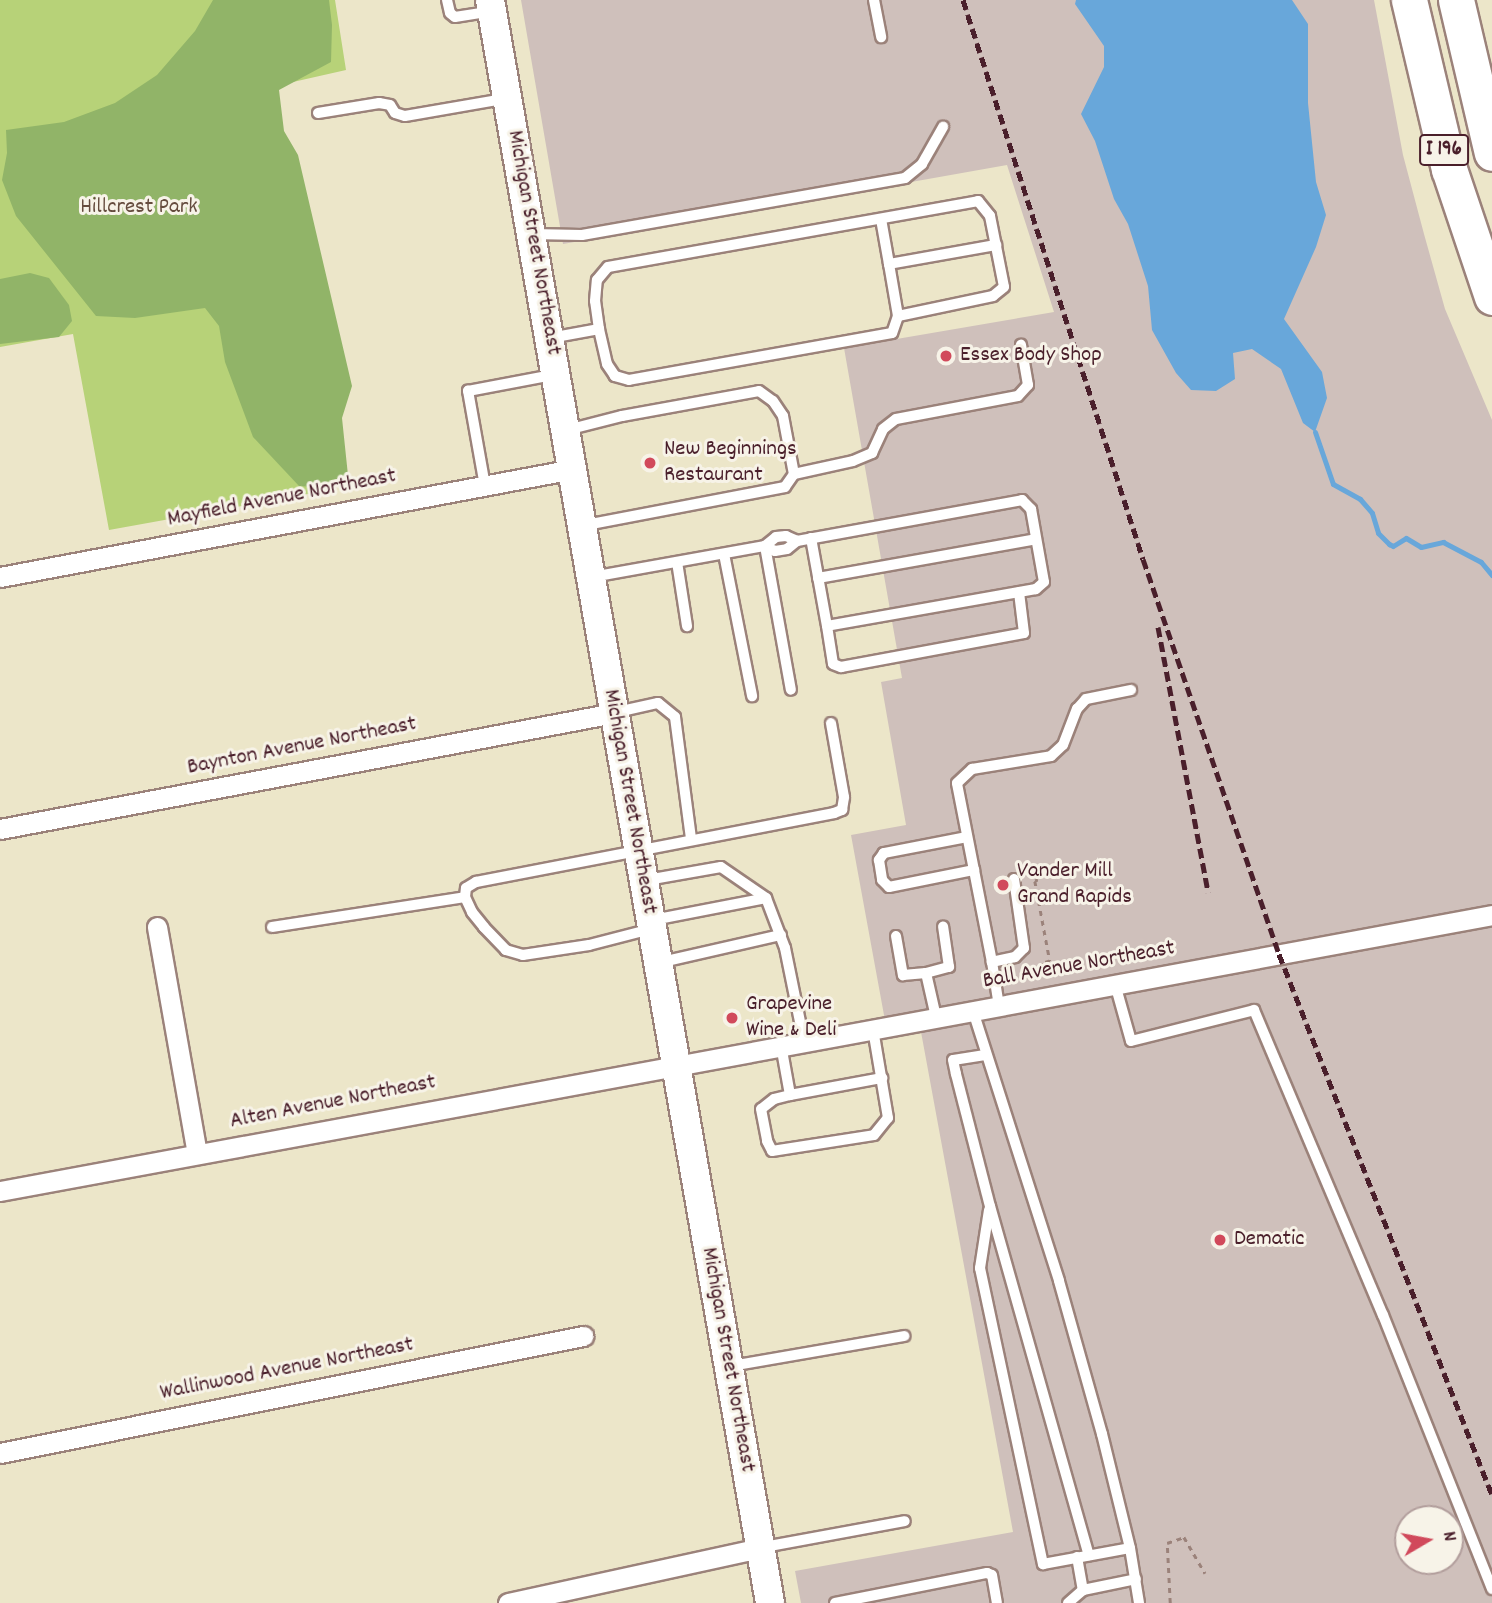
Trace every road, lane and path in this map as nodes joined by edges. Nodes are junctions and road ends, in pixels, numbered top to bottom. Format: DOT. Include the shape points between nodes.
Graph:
graph roads {
  1 [pos="446,0"];
  2 [pos="874,0"];
  3 [pos="1409,0"];
  4 [pos="1456,0"];
  5 [pos="1464,0"];
  6 [pos="491,6"];
  7 [pos="881,37"];
  8 [pos="1468,61"];
  9 [pos="507,98"];
  10 [pos="318,113"];
  11 [pos="943,127"];
  12 [pos="1492,153"];
  13 [pos="881,219"];
  14 [pos="532,234"];
  15 [pos="996,245"];
  16 [pos="889,264"];
  17 [pos="1492,297"];
  18 [pos="898,316"];
  19 [pos="599,329"];
  20 [pos="550,338"];
  21 [pos="1021,345"];
  22 [pos="557,375"];
  23 [pos="566,430"];
  24 [pos="573,469"];
  25 [pos="794,474"];
  26 [pos="485,486"];
  27 [pos="583,525"];
  28 [pos="811,538"];
  29 [pos="1036,539"];
  30 [pos="765,546"];
  31 [pos="724,554"];
  32 [pos="677,562"];
  33 [pos="0,577"];
  34 [pos="591,577"];
  35 [pos="818,578"];
  36 [pos="1019,592"];
  37 [pos="687,626"];
  38 [pos="827,626"];
  39 [pos="791,690"];
  40 [pos="1131,690"];
  41 [pos="752,696"];
  42 [pos="614,713"];
  43 [pos="831,723"];
  44 [pos="0,829"];
  45 [pos="967,837"];
  46 [pos="691,839"];
  47 [pos="638,852"];
  48 [pos="974,870"];
  49 [pos="1014,879"];
  50 [pos="643,880"];
  51 [pos="1038,880"];
  52 [pos="465,897"];
  53 [pos="766,898"];
  54 [pos="1492,915"];
  55 [pos="651,925"];
  56 [pos="943,926"];
  57 [pos="157,927"];
  58 [pos="272,927"];
  59 [pos="781,936"];
  60 [pos="896,936"];
  61 [pos="992,962"];
  62 [pos="657,963"];
  63 [pos="926,973"];
  64 [pos="1039,975"];
  65 [pos="1115,984"];
  66 [pos="999,1006"];
  67 [pos="973,1010"];
  68 [pos="936,1017"];
  69 [pos="873,1028"];
  70 [pos="804,1041"];
  71 [pos="781,1045"];
  72 [pos="985,1055"];
  73 [pos="675,1065"];
  74 [pos="882,1078"];
  75 [pos="790,1095"];
  76 [pos="197,1153"];
  77 [pos="1,1187"];
  78 [pos="990,1206"];
  79 [pos="583,1336"];
  80 [pos="904,1336"];
  81 [pos="727,1367"];
  82 [pos="0,1453"];
  83 [pos="905,1521"];
  84 [pos="760,1548"];
  85 [pos="1130,1548"];
  86 [pos="1089,1555"];
  87 [pos="1077,1557"];
  88 [pos="1205,1573"];
  89 [pos="1136,1579"];
  90 [pos="1492,1589"];
  91 [pos="1083,1590"];
  92 [pos="508,1603"];
  93 [pos="770,1603"];
  94 [pos="835,1603"];
  95 [pos="997,1603"];
  96 [pos="1068,1603"];
  97 [pos="1139,1603"];
  98 [pos="1170,1603"];
  1 -- 6 [label="lane" via="455,17"];
  2 -- 7 [label="lane"];
  3 -- 17 [label="highway, I 196" via="1446,158"];
  4 -- 8 [label="highway, I 196"];
  5 -- 8 [label="highway"];
  6 -- 9 [label="main road, Michigan Street Northeast"];
  8 -- 12 [label="highway, I 196"];
  9 -- 10 [label="lane" via="405,116 379,103"];
  9 -- 14 [label="main road, Michigan Street Northeast"];
  11 -- 14 [label="lane" via="922,164 905,178 582,234"];
  13 -- 15 [label="lane" via="978,201 990,216"];
  13 -- 16 [label="lane"];
  13 -- 19 [label="lane" via="608,267 597,280"];
  14 -- 20 [label="main road, Michigan Street Northeast"];
  15 -- 16 [label="lane"];
  15 -- 18 [label="lane" via="1004,286 993,296"];
  16 -- 18 [label="lane"];
  18 -- 19 [label="lane" via="892,333 629,380 615,376 607,364"];
  19 -- 20 [label="lane"];
  20 -- 22 [label="main road, Michigan Street Northeast"];
  21 -- 25 [label="lane" via="1028,385 1018,396 895,419 883,429 872,453"];
  22 -- 23 [label="main road, Michigan Street Northeast"];
  22 -- 26 [label="lane" via="468,391"];
  23 -- 24 [label="main road, Michigan Street Northeast"];
  23 -- 25 [label="lane" via="622,415 759,391 783,416"];
  24 -- 26 [label="street, Mayfield Avenue Northeast"];
  24 -- 27 [label="main road, Michigan Street Northeast"];
  25 -- 27 [label="lane" via="785,487"];
  26 -- 33 [label="street, Mayfield Avenue Northeast"];
  27 -- 34 [label="main road, Michigan Street Northeast"];
  28 -- 29 [label="lane" via="1022,500 1031,509"];
  28 -- 30 [label="lane" via="788,549 775,551"];
  28 -- 35 [label="lane"];
  29 -- 35 [label="lane"];
  29 -- 36 [label="lane" via="1044,582 1036,589"];
  30 -- 31 [label="lane"];
  30 -- 39 [label="lane"];
  31 -- 32 [label="lane"];
  31 -- 41 [label="lane"];
  32 -- 34 [label="lane"];
  32 -- 37 [label="lane"];
  34 -- 42 [label="main road, Michigan Street Northeast"];
  35 -- 38 [label="lane"];
  36 -- 38 [label="lane"];
  36 -- 38 [label="lane" via="1024,633 841,667 833,664"];
  40 -- 45 [label="lane" via="1086,699 1077,709 1063,745 1051,756 972,769 957,783"];
  42 -- 44 [label="street, Baynton Avenue Northeast"];
  42 -- 46 [label="lane" via="658,703 675,717"];
  42 -- 47 [label="main road, Michigan Street Northeast"];
  43 -- 46 [label="lane" via="844,797 842,810"];
  45 -- 48 [label="lane"];
  45 -- 48 [label="lane" via="884,853 879,860 882,880 889,887"];
  46 -- 47 [label="lane"];
  47 -- 50 [label="main road, Michigan Street Northeast"];
  47 -- 52 [label="lane" via="476,882 466,888"];
  48 -- 61 [label="lane"];
  49 -- 61 [label="lane" via="1024,948 1015,957"];
  50 -- 53 [label="lane" via="721,867"];
  50 -- 55 [label="main road, Michigan Street Northeast"];
  51 -- 64 [label="path" via="1050,961 1043,963"];
  52 -- 55 [label="lane" via="472,912 506,950 523,955 589,945"];
  52 -- 58 [label="lane"];
  53 -- 55 [label="lane"];
  53 -- 59 [label="lane"];
  54 -- 65 [label="street, Ball Avenue Northeast"];
  55 -- 62 [label="main road, Michigan Street Northeast"];
  56 -- 63 [label="lane" via="949,967"];
  57 -- 76 [label="street"];
  59 -- 62 [label="lane"];
  59 -- 70 [label="lane"];
  60 -- 63 [label="lane" via="903,975"];
  61 -- 66 [label="lane"];
  62 -- 73 [label="main road, Michigan Street Northeast"];
  63 -- 68 [label="lane"];
  65 -- 66 [label="street, Ball Avenue Northeast"];
  65 -- 90 [label="lane" via="1131,1041 1254,1010"];
  66 -- 67 [label="street, Ball Avenue Northeast"];
  67 -- 68 [label="street, Ball Avenue Northeast"];
  67 -- 72 [label="lane"];
  68 -- 69 [label="street, Ball Avenue Northeast"];
  69 -- 70 [label="street, Ball Avenue Northeast"];
  69 -- 74 [label="lane"];
  70 -- 71 [label="street, Ball Avenue Northeast"];
  71 -- 73 [label="street, Ball Avenue Northeast"];
  71 -- 75 [label="lane"];
  72 -- 78 [label="lane" via="953,1060"];
  72 -- 85 [label="lane" via="1059,1281"];
  73 -- 76 [label="street, Alten Avenue Northeast"];
  73 -- 81 [label="main road, Michigan Street Northeast"];
  74 -- 75 [label="lane"];
  74 -- 75 [label="lane" via="888,1118 874,1135 772,1151 761,1109 774,1098"];
  76 -- 77 [label="street, Alten Avenue Northeast"];
  78 -- 86 [label="lane"];
  78 -- 87 [label="lane" via="980,1268 1043,1564"];
  79 -- 82 [label="street, Wallinwood Avenue Northeast"];
  80 -- 81 [label="lane"];
  81 -- 84 [label="main road, Michigan Street Northeast"];
  83 -- 84 [label="lane"];
  84 -- 92 [label="street"];
  84 -- 93 [label="main road, Michigan Street Northeast"];
  85 -- 86 [label="lane"];
  85 -- 89 [label="lane"];
  86 -- 87 [label="lane"];
  87 -- 91 [label="lane"];
  88 -- 98 [label="path" via="1184,1537 1167,1543"];
  89 -- 91 [label="lane"];
  89 -- 97 [label="lane"];
  91 -- 96 [label="lane"];
  94 -- 95 [label="lane" via="987,1573 992,1575"];
}
